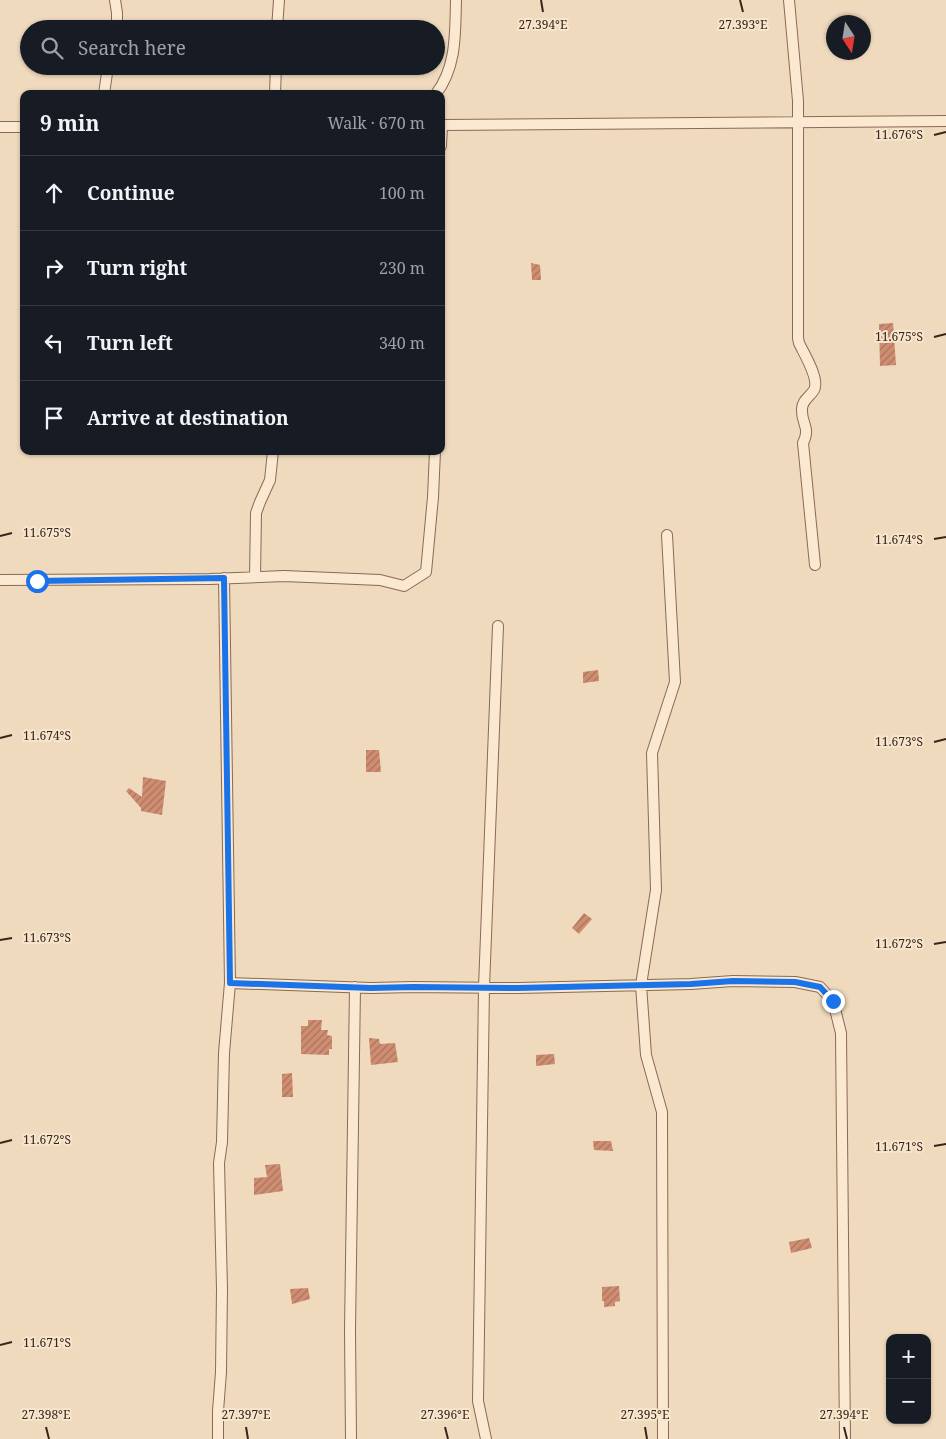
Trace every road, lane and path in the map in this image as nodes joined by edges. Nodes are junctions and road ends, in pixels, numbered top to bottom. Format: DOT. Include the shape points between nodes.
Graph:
graph roads {
  1 [pos="115,0"];
  2 [pos="279,0"];
  3 [pos="456,0"];
  4 [pos="789,0"];
  5 [pos="117,20"];
  6 [pos="278,20"];
  7 [pos="107,75"];
  8 [pos="276,75"];
  9 [pos="105,90"];
  10 [pos="275,90"];
  11 [pos="438,90"];
  12 [pos="946,121"];
  13 [pos="797,123"];
  14 [pos="445,125"];
  15 [pos="0,127"];
  16 [pos="20,128"];
  17 [pos="273,455"];
  18 [pos="435,455"];
  19 [pos="667,536"];
  20 [pos="815,565"];
  21 [pos="255,577"];
  22 [pos="224,578"];
  23 [pos="0,580"];
  24 [pos="498,626"];
  25 [pos="230,983"];
  26 [pos="641,985"];
  27 [pos="354,987"];
  28 [pos="484,987"];
  29 [pos="218,1439"];
  30 [pos="351,1439"];
  31 [pos="486,1439"];
  32 [pos="663,1439"];
  33 [pos="845,1439"];
  1 -- 5 [label="street"];
  2 -- 6 [label="street"];
  3 -- 11 [label="street" via="453,54"];
  4 -- 13 [label="street"];
  7 -- 9 [label="street"];
  8 -- 10 [label="street"];
  12 -- 13 [label="street"];
  13 -- 14 [label="street"];
  13 -- 20 [label="street" via="798,338 816,385 801,408 807,432 803,443"];
  15 -- 16 [label="street"];
  17 -- 21 [label="street" via="270,480 256,513"];
  18 -- 21 [label="street" via="426,572 404,586 380,580"];
  19 -- 26 [label="street" via="675,682 652,752 656,890"];
  21 -- 22 [label="street"];
  22 -- 23 [label="street"];
  22 -- 25 [label="street"];
  24 -- 28 [label="street"];
  25 -- 27 [label="street"];
  25 -- 29 [label="street" via="219,1163 222,1290"];
  26 -- 28 [label="street"];
  26 -- 32 [label="street" via="646,1055 662,1112"];
  26 -- 33 [label="street" via="795,982 820,987 833,1001 841,1032"];
  27 -- 28 [label="street"];
  27 -- 30 [label="street"];
  28 -- 31 [label="street" via="478,1401"];
}
